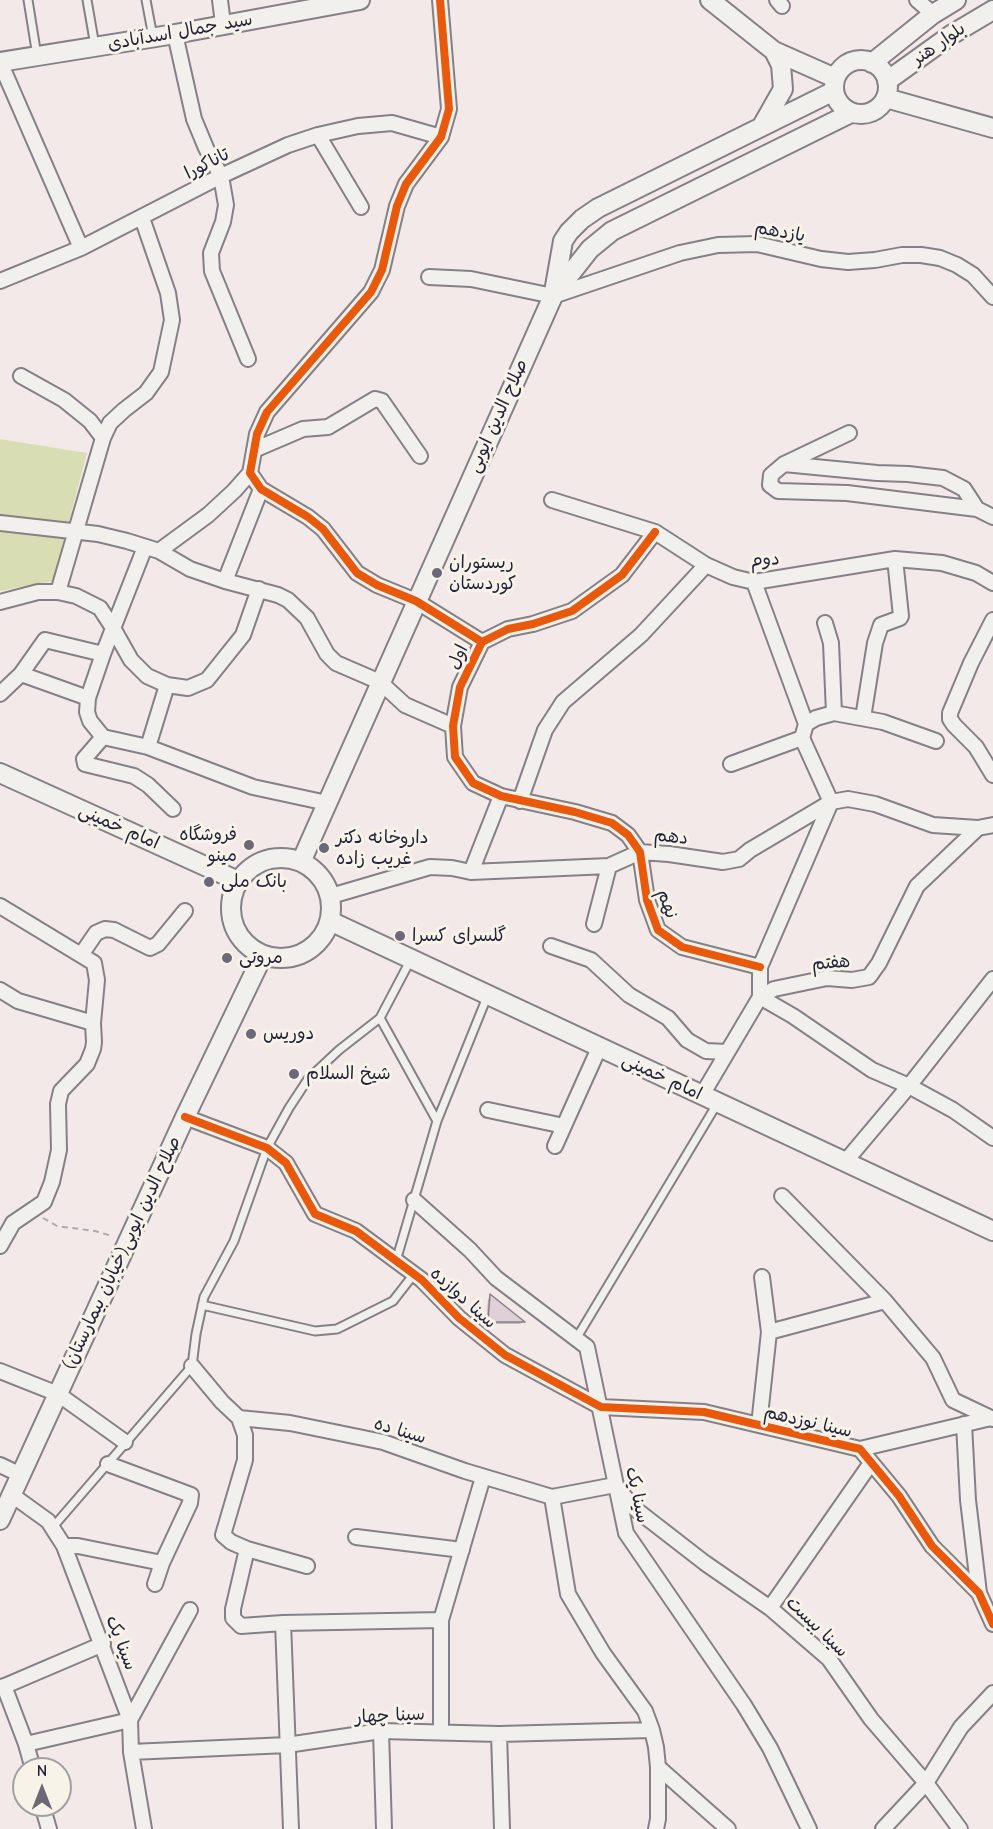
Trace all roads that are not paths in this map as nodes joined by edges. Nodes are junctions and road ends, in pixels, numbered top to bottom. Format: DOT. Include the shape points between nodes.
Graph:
graph roads {
  1 [pos="28,0"];
  2 [pos="87,0"];
  3 [pos="146,0"];
  4 [pos="220,0"];
  5 [pos="360,0"];
  6 [pos="440,0"];
  7 [pos="710,0"];
  8 [pos="917,0"];
  9 [pos="956,0"];
  10 [pos="993,10"];
  11 [pos="933,14"];
  12 [pos="223,24"];
  13 [pos="175,34"];
  14 [pos="153,37"];
  15 [pos="95,46"];
  16 [pos="774,51"];
  17 [pos="37,56"];
  18 [pos="0,62"];
  19 [pos="872,63"];
  20 [pos="834,84"];
  21 [pos="886,89"];
  22 [pos="851,113"];
  23 [pos="761,127"];
  24 [pos="993,128"];
  25 [pos="318,135"];
  26 [pos="441,137"];
  27 [pos="221,176"];
  28 [pos="361,207"];
  29 [pos="142,218"];
  30 [pos="81,248"];
  31 [pos="429,277"];
  32 [pos="0,281"];
  33 [pos="553,296"];
  34 [pos="993,297"];
  35 [pos="248,359"];
  36 [pos="21,376"];
  37 [pos="849,433"];
  38 [pos="103,438"];
  39 [pos="254,450"];
  40 [pos="420,456"];
  41 [pos="784,464"];
  42 [pos="250,472"];
  43 [pos="261,489"];
  44 [pos="552,500"];
  45 [pos="977,509"];
  46 [pos="993,517"];
  47 [pos="0,523"];
  48 [pos="75,531"];
  49 [pos="655,532"];
  50 [pos="152,549"];
  51 [pos="895,559"];
  52 [pos="706,566"];
  53 [pos="225,581"];
  54 [pos="754,582"];
  55 [pos="993,583"];
  56 [pos="259,590"];
  57 [pos="58,592"];
  58 [pos="416,601"];
  59 [pos="0,602"];
  60 [pos="993,620"];
  61 [pos="825,623"];
  62 [pos="113,628"];
  63 [pos="482,642"];
  64 [pos="103,654"];
  65 [pos="21,674"];
  66 [pos="380,682"];
  67 [pos="167,685"];
  68 [pos="0,694"];
  69 [pos="88,698"];
  70 [pos="834,713"];
  71 [pos="863,718"];
  72 [pos="806,724"];
  73 [pos="453,726"];
  74 [pos="103,737"];
  75 [pos="802,738"];
  76 [pos="936,741"];
  77 [pos="148,747"];
  78 [pos="731,764"];
  79 [pos="0,773"];
  80 [pos="993,775"];
  81 [pos="501,796"];
  82 [pos="520,801"];
  83 [pos="831,802"];
  84 [pos="327,803"];
  85 [pos="173,808"];
  86 [pos="993,825"];
  87 [pos="978,828"];
  88 [pos="640,852"];
  89 [pos="301,862"];
  90 [pos="609,866"];
  91 [pos="471,872"];
  92 [pos="238,881"];
  93 [pos="331,896"];
  94 [pos="0,906"];
  95 [pos="185,911"];
  96 [pos="330,921"];
  97 [pos="594,924"];
  98 [pos="551,946"];
  99 [pos="81,955"];
  100 [pos="263,955"];
  101 [pos="411,959"];
  102 [pos="760,967"];
  103 [pos="993,979"];
  104 [pos="0,990"];
  105 [pos="488,995"];
  106 [pos="760,997"];
  107 [pos="380,1018"];
  108 [pos="93,1023"];
  109 [pos="599,1048"];
  110 [pos="727,1052"];
  111 [pos="909,1086"];
  112 [pos="710,1099"];
  113 [pos="488,1110"];
  114 [pos="185,1117"];
  115 [pos="438,1121"];
  116 [pos="564,1126"];
  117 [pos="993,1138"];
  118 [pos="555,1146"];
  119 [pos="267,1148"];
  120 [pos="845,1162"];
  121 [pos="782,1196"];
  122 [pos="414,1200"];
  123 [pos="993,1231"];
  124 [pos="0,1246"];
  125 [pos="396,1261"];
  126 [pos="414,1274"];
  127 [pos="762,1277"];
  128 [pos="885,1301"];
  129 [pos="202,1305"];
  130 [pos="769,1332"];
  131 [pos="576,1338"];
  132 [pos="192,1366"];
  133 [pos="0,1371"];
  134 [pos="58,1394"];
  135 [pos="601,1407"];
  136 [pos="239,1418"];
  137 [pos="992,1418"];
  138 [pos="964,1424"];
  139 [pos="759,1425"];
  140 [pos="125,1442"];
  141 [pos="860,1449"];
  142 [pos="871,1463"];
  143 [pos="108,1464"];
  144 [pos="0,1465"];
  145 [pos="21,1475"];
  146 [pos="483,1477"];
  147 [pos="615,1485"];
  148 [pos="12,1495"];
  149 [pos="552,1497"];
  150 [pos="0,1520"];
  151 [pos="53,1527"];
  152 [pos="356,1537"];
  153 [pos="64,1546"];
  154 [pos="247,1549"];
  155 [pos="462,1550"];
  156 [pos="162,1563"];
  157 [pos="307,1566"];
  158 [pos="155,1584"];
  159 [pos="979,1593"];
  160 [pos="770,1608"];
  161 [pos="190,1610"];
  162 [pos="441,1620"];
  163 [pos="283,1623"];
  164 [pos="993,1624"];
  165 [pos="103,1644"];
  166 [pos="2,1687"];
  167 [pos="993,1693"];
  168 [pos="130,1720"];
  169 [pos="652,1730"];
  170 [pos="381,1731"];
  171 [pos="441,1732"];
  172 [pos="499,1734"];
  173 [pos="26,1744"];
  174 [pos="288,1745"];
  175 [pos="131,1752"];
  176 [pos="30,1757"];
  177 [pos="658,1767"];
  178 [pos="926,1783"];
  179 [pos="144,1829"];
  180 [pos="291,1829"];
  181 [pos="384,1829"];
  182 [pos="502,1829"];
  183 [pos="656,1829"];
  184 [pos="728,1829"];
  185 [pos="809,1829"];
  186 [pos="883,1829"];
  187 [pos="960,1829"];
  1 -- 17 [label="lane"];
  2 -- 15 [label="lane"];
  3 -- 14 [label="lane"];
  4 -- 12 [label="street"];
  5 -- 12 [label="main road, سید جمال اسدآبادی"];
  6 -- 26 [label="street" via="449,109"];
  7 -- 16 [label="main road"];
  8 -- 11 [label="street"];
  9 -- 11 [label="main road, بلوار هنر"];
  10 -- 21 [label="main road, بلوار هنر" via="951,35"];
  11 -- 19 [label="main road, بلوار هنر"];
  12 -- 13 [label="main road, سید جمال اسدآبادی"];
  13 -- 14 [label="main road, سید جمال اسدآبادی"];
  13 -- 27 [label="street" via="194,119"];
  14 -- 15 [label="main road, سید جمال اسدآبادی"];
  15 -- 17 [label="main road, سید جمال اسدآبادی"];
  16 -- 20 [label="main road"];
  16 -- 23 [label="main road" via="782,65 783,89"];
  17 -- 18 [label="main road, سید جمال اسدآبادی"];
  18 -- 30 [label="street"];
  19 -- 20 [label="main road" via="850,62 841,68"];
  19 -- 21 [label="main road" via="884,73"];
  20 -- 22 [label="main road" via="836,100"];
  20 -- 23 [label="main road"];
  21 -- 22 [label="main road" via="880,106 872,112"];
  21 -- 24 [label="main road"];
  22 -- 33 [label="main road, صلاح الدین ایوبی" via="612,231 590,249"];
  23 -- 33 [label="main road" via="582,219 563,241"];
  25 -- 26 [label="street, تاناکورا" via="392,123"];
  25 -- 27 [label="street, تاناکورا"];
  25 -- 28 [label="street"];
  26 -- 39 [label="street" via="406,184 382,270 371,292 267,412"];
  27 -- 29 [label="street, تاناکورا"];
  27 -- 35 [label="street" via="226,205 211,253 212,270"];
  29 -- 30 [label="street, تاناکورا"];
  29 -- 38 [label="street" via="168,293 172,320 161,372 146,393 110,423"];
  30 -- 32 [label="street, تاناکورا"];
  31 -- 33 [label="street" via="471,279"];
  33 -- 34 [label="street, یازدهم" via="680,253 718,244 757,244 849,262 902,255 940,258 973,275"];
  33 -- 58 [label="main road, صلاح الدین ایوبی"];
  36 -- 38 [label="street" via="64,400 90,421"];
  37 -- 41 [label="street"];
  38 -- 48 [label="street"];
  39 -- 40 [label="street" via="303,429 328,428 375,399 382,402"];
  39 -- 42 [label="street"];
  41 -- 45 [label="street" via="943,478 964,489"];
  41 -- 45 [label="street" via="771,474 770,485 778,492 847,493"];
  42 -- 43 [label="street"];
  42 -- 50 [label="street" via="208,515"];
  43 -- 53 [label="street"];
  43 -- 58 [label="street" via="323,529 357,573"];
  44 -- 49 [label="street, دوم"];
  45 -- 46 [label="street"];
  47 -- 48 [label="street"];
  48 -- 50 [label="street"];
  48 -- 57 [label="street"];
  49 -- 52 [label="street, دوم"];
  49 -- 63 [label="street, اول" via="622,575 572,611 508,628"];
  50 -- 53 [label="street" via="190,569"];
  50 -- 62 [label="street"];
  51 -- 54 [label="street, دوم"];
  51 -- 55 [label="street, دوم" via="942,563 976,573"];
  51 -- 71 [label="street" via="901,616 881,625"];
  52 -- 54 [label="street, دوم"];
  52 -- 82 [label="street" via="641,635 563,702 544,730"];
  53 -- 56 [label="street"];
  54 -- 72 [label="street"];
  56 -- 66 [label="street" via="283,597 301,611 336,663"];
  56 -- 67 [label="street" via="243,635 207,680 188,688"];
  57 -- 59 [label="street" via="38,592"];
  57 -- 62 [label="street" via="100,608"];
  58 -- 63 [label="street"];
  58 -- 66 [label="main road, صلاح الدین ایوبی"];
  60 -- 80 [label="street" via="950,713 954,725 976,747"];
  61 -- 70 [label="street" via="831,643"];
  62 -- 64 [label="street"];
  62 -- 67 [label="street" via="131,660 147,676"];
  63 -- 73 [label="street, اول" via="460,687"];
  64 -- 65 [label="street" via="45,640"];
  64 -- 69 [label="street"];
  65 -- 68 [label="street"];
  65 -- 69 [label="street"];
  66 -- 73 [label="street" via="405,705"];
  66 -- 84 [label="main road, صلاح الدین ایوبی"];
  67 -- 77 [label="street"];
  69 -- 74 [label="street" via="90,721"];
  70 -- 71 [label="street"];
  70 -- 72 [label="street"];
  71 -- 76 [label="street"];
  72 -- 75 [label="street"];
  73 -- 81 [label="street, اول" via="455,757 473,783"];
  74 -- 77 [label="street"];
  74 -- 85 [label="street" via="84,759 86,764 134,776"];
  75 -- 78 [label="street"];
  75 -- 83 [label="street"];
  77 -- 84 [label="street" via="253,787"];
  79 -- 92 [label="main road, امام خمینی"];
  81 -- 82 [label="street, اول"];
  81 -- 91 [label="street"];
  82 -- 88 [label="street, اول" via="612,823 628,835"];
  83 -- 87 [label="street, دهم" via="848,799 875,804 933,825"];
  83 -- 88 [label="street, دهم" via="739,859 723,862"];
  83 -- 102 [label="street"];
  84 -- 89 [label="main road, صلاح الدین ایوبی"];
  86 -- 87 [label="street, دهم"];
  87 -- 106 [label="street, هفتم" via="917,886 869,977 852,981 827,978 774,989"];
  88 -- 90 [label="street, دهم"];
  88 -- 102 [label="street, نهم" via="647,900 658,930 682,947"];
  89 -- 92 [label="main road" via="266,860"];
  89 -- 93 [label="main road" via="320,875"];
  90 -- 91 [label="street, دهم"];
  90 -- 97 [label="street"];
  91 -- 93 [label="street, دهم" via="430,867"];
  92 -- 100 [label="main road" via="232,902 233,924 250,948"];
  93 -- 96 [label="main road"];
  94 -- 99 [label="street"];
  95 -- 99 [label="street" via="158,944 150,948 105,929 96,933"];
  96 -- 100 [label="main road" via="325,934 304,953 284,958"];
  96 -- 101 [label="main road, امام خمینی"];
  98 -- 110 [label="street" via="591,960 629,994 668,1018 687,1040 706,1051"];
  99 -- 108 [label="street" via="94,963 97,980"];
  100 -- 114 [label="main road, صلاح الدین ایوبی(خیابان بیمارستان)"];
  101 -- 105 [label="main road, امام خمینی"];
  101 -- 107 [label="lane"];
  102 -- 106 [label="street"];
  103 -- 111 [label="street"];
  104 -- 108 [label="street" via="18,1001"];
  105 -- 109 [label="main road, امام خمینی"];
  105 -- 115 [label="lane"];
  106 -- 110 [label="street"];
  106 -- 111 [label="street" via="872,1070"];
  107 -- 115 [label="lane"];
  107 -- 119 [label="lane" via="308,1079"];
  108 -- 124 [label="street" via="94,1042 87,1064 61,1091 59,1150 44,1202 13,1223"];
  109 -- 112 [label="main road, امام خمینی"];
  109 -- 116 [label="street"];
  110 -- 112 [label="street"];
  111 -- 117 [label="street"];
  111 -- 120 [label="street"];
  112 -- 120 [label="main road, امام خمینی"];
  112 -- 131 [label="lane"];
  113 -- 116 [label="street"];
  114 -- 119 [label="street"];
  114 -- 134 [label="main road, صلاح الدین ایوبی(خیابان بیمارستان)"];
  115 -- 122 [label="lane"];
  116 -- 118 [label="street"];
  119 -- 125 [label="street, سینا دوازده" via="286,1163 315,1214 356,1231"];
  119 -- 129 [label="lane" via="234,1241"];
  120 -- 123 [label="main road, امام خمینی"];
  121 -- 128 [label="street"];
  122 -- 125 [label="lane"];
  122 -- 131 [label="street, سینا یک" via="496,1278"];
  125 -- 126 [label="street, سینا دوازده"];
  126 -- 129 [label="lane" via="393,1301 337,1329 315,1331"];
  126 -- 135 [label="street, سینا دوازده" via="505,1355"];
  127 -- 130 [label="street"];
  128 -- 130 [label="street"];
  128 -- 137 [label="street" via="933,1358 952,1400"];
  129 -- 132 [label="lane"];
  130 -- 139 [label="street"];
  131 -- 135 [label="street, سینا یک" via="588,1347"];
  132 -- 136 [label="street"];
  132 -- 140 [label="lane"];
  133 -- 134 [label="street"];
  134 -- 140 [label="street"];
  134 -- 145 [label="main road, صلاح الدین ایوبی(خیابان بیمارستان)"];
  135 -- 139 [label="street, سینا نوزدهم" via="704,1413"];
  135 -- 147 [label="street, سینا یک"];
  136 -- 146 [label="street, سینا ده" via="290,1423 384,1442"];
  136 -- 154 [label="street" via="245,1435 245,1460 223,1535"];
  137 -- 138 [label="street"];
  138 -- 141 [label="street"];
  138 -- 159 [label="street"];
  139 -- 141 [label="street, سینا نوزدهم"];
  140 -- 143 [label="lane"];
  141 -- 142 [label="street, سینا نوزدهم"];
  142 -- 159 [label="street, سینا نوزدهم" via="899,1496 932,1546"];
  142 -- 160 [label="street"];
  143 -- 151 [label="lane"];
  143 -- 156 [label="street" via="192,1495"];
  144 -- 145 [label="street"];
  145 -- 148 [label="main road, صلاح الدین ایوبی(خیابان بیمارستان)"];
  146 -- 149 [label="street, سینا ده"];
  146 -- 155 [label="street"];
  147 -- 149 [label="street, سینا ده"];
  147 -- 160 [label="street, سینا بیست" via="634,1508"];
  147 -- 185 [label="street, سینا یک" via="626,1533 744,1705 770,1748"];
  148 -- 150 [label="main road, صلاح الدین ایوبی(خیابان بیمارستان)"];
  148 -- 151 [label="street, سینا یک"];
  149 -- 169 [label="street" via="568,1594 603,1653 645,1711"];
  151 -- 153 [label="street, سینا یک"];
  152 -- 155 [label="street"];
  153 -- 156 [label="street"];
  153 -- 165 [label="street, سینا یک"];
  154 -- 157 [label="street"];
  154 -- 163 [label="street" via="233,1618 241,1626"];
  155 -- 162 [label="street"];
  156 -- 158 [label="street"];
  159 -- 164 [label="street, سینا نوزدهم"];
  160 -- 178 [label="street, سینا بیست" via="829,1659 871,1719"];
  161 -- 168 [label="street"];
  162 -- 163 [label="street"];
  162 -- 171 [label="street"];
  163 -- 174 [label="street"];
  165 -- 166 [label="street"];
  165 -- 168 [label="street, سینا یک"];
  166 -- 173 [label="street"];
  167 -- 178 [label="street" via="962,1727"];
  168 -- 173 [label="street"];
  168 -- 175 [label="street, سینا یک"];
  169 -- 172 [label="street, سینا چهار"];
  169 -- 177 [label="street"];
  170 -- 171 [label="street, سینا چهار"];
  170 -- 174 [label="street, سینا چهار"];
  170 -- 181 [label="street"];
  171 -- 172 [label="street, سینا چهار"];
  172 -- 182 [label="street"];
  173 -- 176 [label="street"];
  174 -- 175 [label="street, سینا چهار"];
  174 -- 180 [label="street"];
  175 -- 179 [label="street, سینا یک"];
  177 -- 183 [label="street"];
  177 -- 184 [label="street"];
  178 -- 186 [label="street"];
  178 -- 187 [label="street, سینا بیست"];
}
